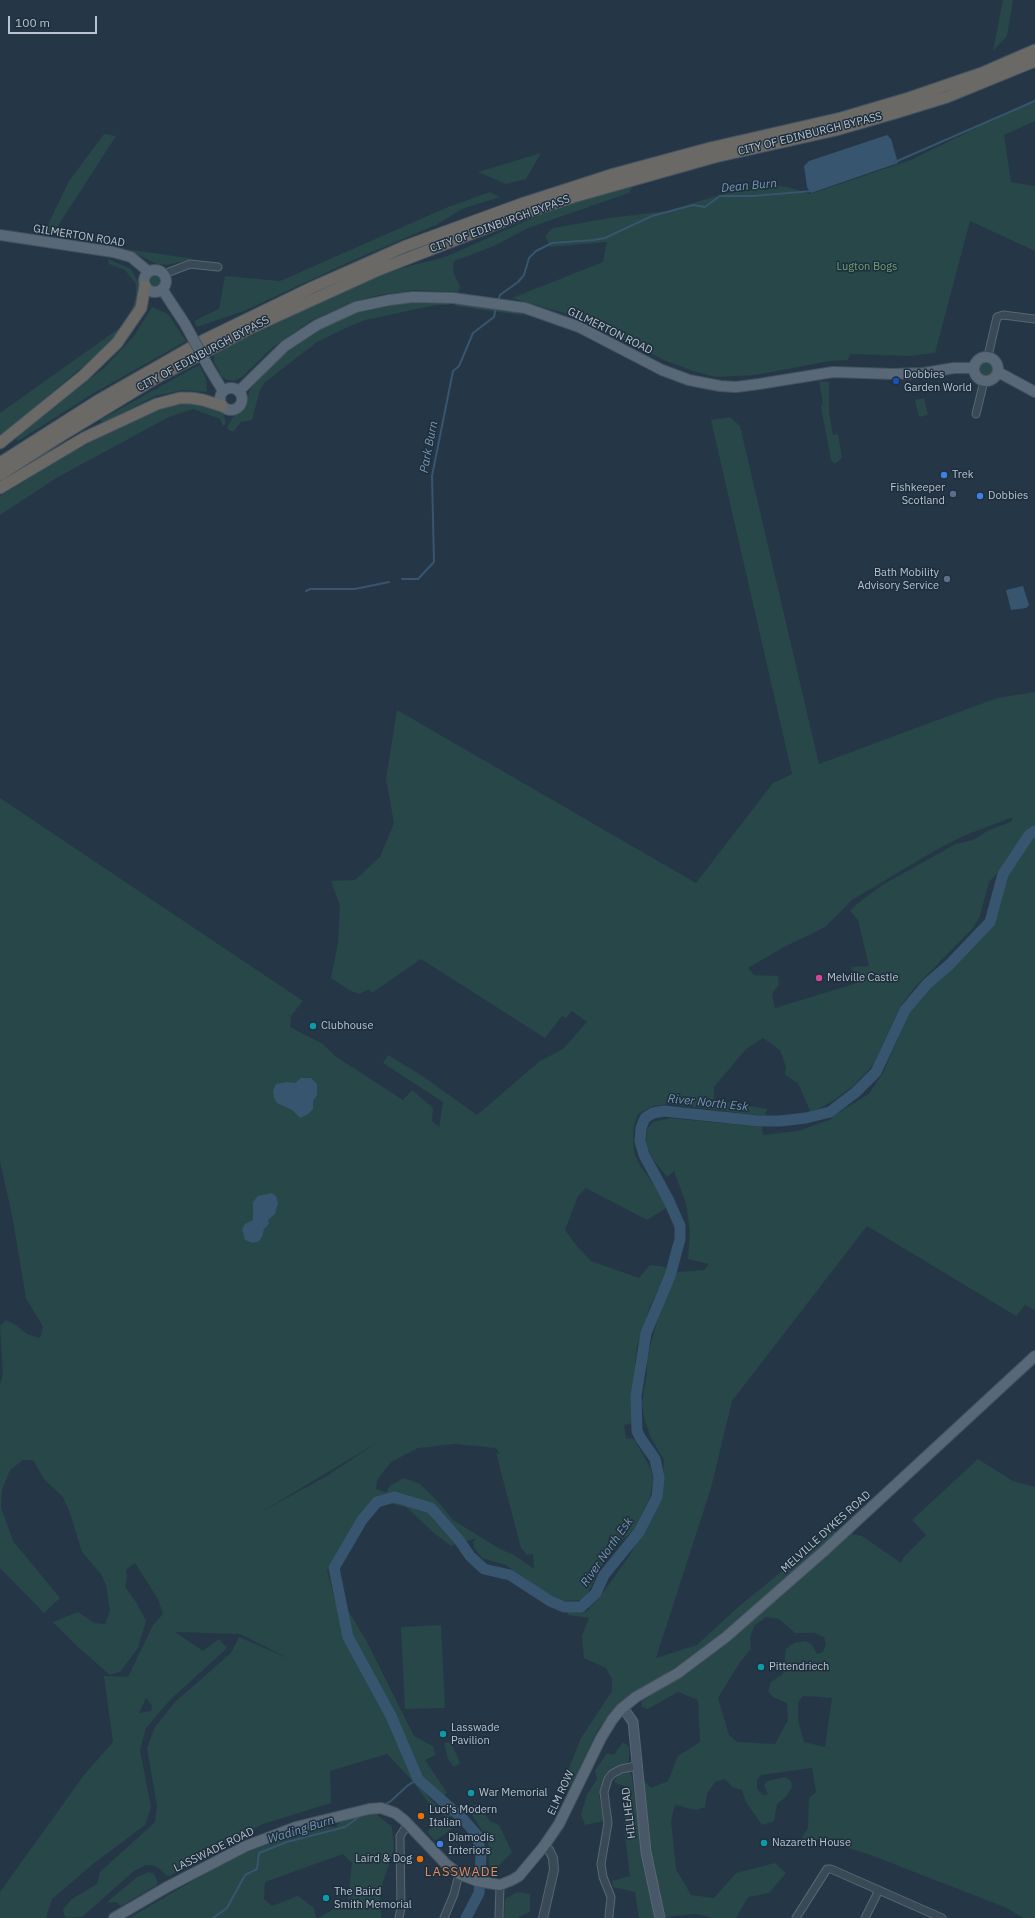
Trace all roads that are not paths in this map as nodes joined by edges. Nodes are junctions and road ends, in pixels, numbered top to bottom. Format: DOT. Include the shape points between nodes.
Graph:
graph roads {
  1 [pos="1035,50"];
  2 [pos="1035,61"];
  3 [pos="0,235"];
  4 [pos="218,268"];
  5 [pos="149,272"];
  6 [pos="164,274"];
  7 [pos="145,286"];
  8 [pos="162,290"];
  9 [pos="1035,319"];
  10 [pos="988,356"];
  11 [pos="973,368"];
  12 [pos="998,372"];
  13 [pos="984,381"];
  14 [pos="223,391"];
  15 [pos="239,391"];
  16 [pos="1035,392"];
  17 [pos="222,406"];
  18 [pos="976,414"];
  19 [pos="0,443"];
  20 [pos="0,463"];
  21 [pos="0,475"];
  22 [pos="0,488"];
  23 [pos="1035,1356"];
  24 [pos="621,1709"];
  25 [pos="636,1766"];
  26 [pos="407,1826"];
  27 [pos="544,1846"];
  28 [pos="462,1876"];
  29 [pos="495,1885"];
  30 [pos="879,1890"];
  31 [pos="610,1916"];
  32 [pos="939,1917"];
  33 [pos="114,1918"];
  34 [pos="399,1918"];
  35 [pos="444,1918"];
  36 [pos="499,1918"];
  37 [pos="542,1918"];
  38 [pos="660,1918"];
  39 [pos="796,1918"];
  40 [pos="865,1918"];
  1 -- 20 [label="highway, CITY OF EDINBURGH BYPASS" via="982,73 909,98 841,118 710,148 614,174 521,204 406,246 206,339 93,403"];
  2 -- 21 [label="highway, CITY OF EDINBURGH BYPASS" via="954,94 895,113 836,130 715,157 573,197 378,270 253,327 168,371"];
  3 -- 5 [label="main road, GILMERTON ROAD" via="113,252 131,258"];
  4 -- 6 [label="street" via="190,264"];
  5 -- 6 [label="main road" via="156,270"];
  5 -- 7 [label="main road" via="144,279"];
  6 -- 8 [label="main road" via="166,282"];
  7 -- 8 [label="main road" via="154,292"];
  7 -- 19 [label="highway" via="142,308 117,343 83,376"];
  8 -- 14 [label="main road, bridge" via="185,324"];
  9 -- 10 [label="street" via="1003,315 997,317"];
  10 -- 11 [label="main road" via="980,358"];
  10 -- 12 [label="main road" via="995,360"];
  11 -- 13 [label="main road" via="975,375"];
  11 -- 15 [label="main road, GILMERTON ROAD" via="893,374 833,372 736,387 720,386 689,380 662,370 579,327 553,317 497,303 413,297 356,307 336,315 303,333 271,358"];
  12 -- 13 [label="main road" via="994,378"];
  12 -- 16 [label="main road"];
  13 -- 18 [label="street"];
  14 -- 15 [label="main road" via="229,388"];
  14 -- 17 [label="main road" via="220,397"];
  15 -- 17 [label="main road" via="242,399 240,406 233,410"];
  17 -- 22 [label="highway" via="191,398 157,404 84,438"];
  23 -- 24 [label="main road, MELVILLE DYKES ROAD" via="823,1552 726,1637 678,1673 636,1697"];
  24 -- 25 [label="main road, HILLHEAD" via="632,1722"];
  24 -- 27 [label="main road, ELM ROW" via="601,1738 559,1824"];
  25 -- 31 [label="street" via="612,1774 604,1792 608,1823 601,1864 610,1897"];
  25 -- 38 [label="main road, HILLHEAD" via="646,1852"];
  26 -- 28 [label="main road"];
  26 -- 33 [label="main road, LASSWADE ROAD" via="395,1813 381,1808 330,1817 296,1827 246,1846"];
  26 -- 34 [label="street" via="400,1836"];
  27 -- 29 [label="main road, ELM ROW" via="519,1876"];
  27 -- 37 [label="street" via="553,1858 554,1870"];
  28 -- 29 [label="main road"];
  28 -- 35 [label="street"];
  29 -- 36 [label="street"];
  30 -- 32 [label="street"];
  30 -- 39 [label="street" via="827,1869"];
  30 -- 40 [label="street"];
}
